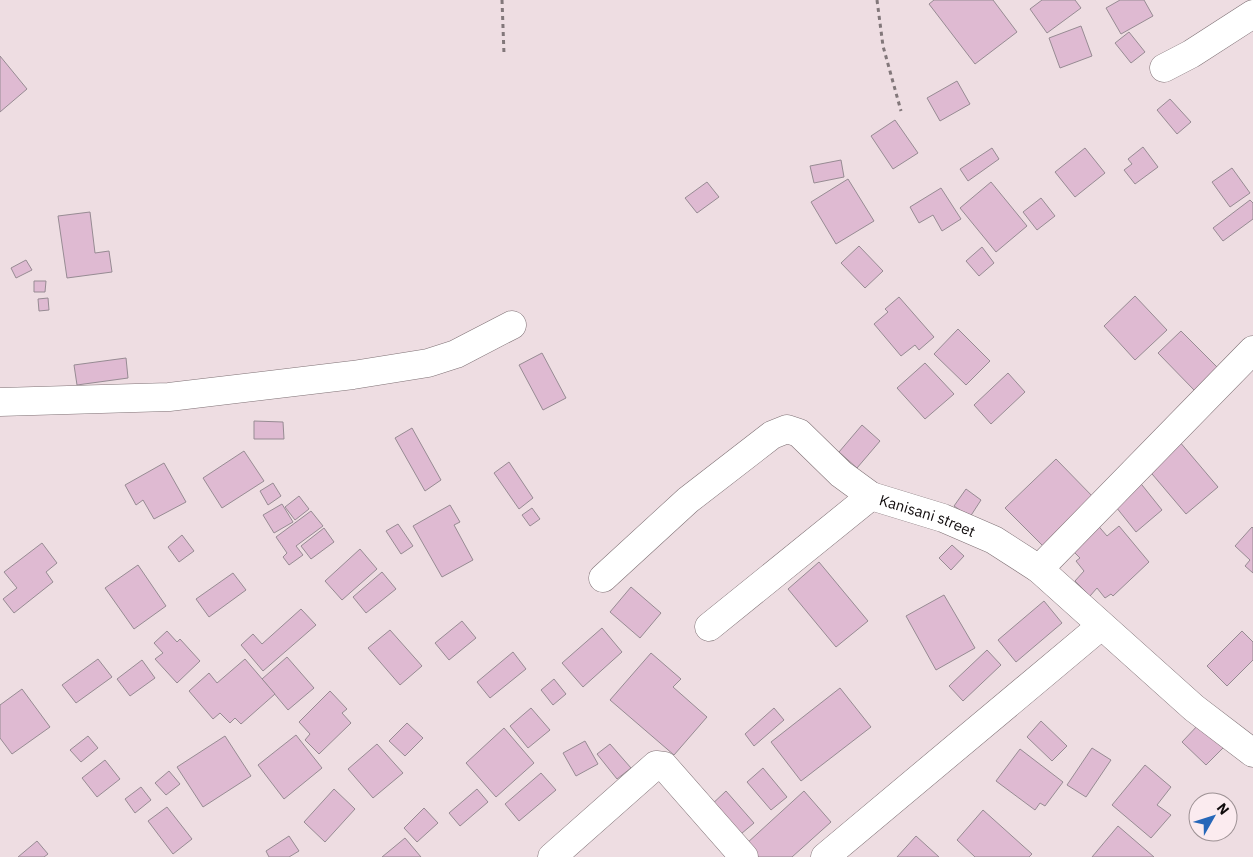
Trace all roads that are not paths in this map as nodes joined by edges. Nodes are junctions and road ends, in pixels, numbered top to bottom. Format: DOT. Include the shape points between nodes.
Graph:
graph roads {
  1 [pos="1253,14"];
  2 [pos="1164,68"];
  3 [pos="512,325"];
  4 [pos="1253,350"];
  5 [pos="0,402"];
  6 [pos="871,496"];
  7 [pos="1039,569"];
  8 [pos="603,578"];
  9 [pos="1101,626"];
  10 [pos="708,627"];
  11 [pos="1253,753"];
  12 [pos="552,857"];
  13 [pos="744,857"];
  14 [pos="825,857"];
  1 -- 2 [label="street"];
  3 -- 5 [label="street" via="456,354 428,363 371,372 169,396"];
  4 -- 7 [label="street"];
  6 -- 7 [label="street, Kanisani street" via="943,518 994,540"];
  6 -- 8 [label="street, Kanisani street" via="841,474 799,433 787,430 772,435 688,500"];
  6 -- 10 [label="street"];
  7 -- 9 [label="street, Kanisani street"];
  9 -- 11 [label="street, Kanisani street" via="1194,708"];
  9 -- 14 [label="street"];
  12 -- 13 [label="street" via="656,765 664,766"];
}
